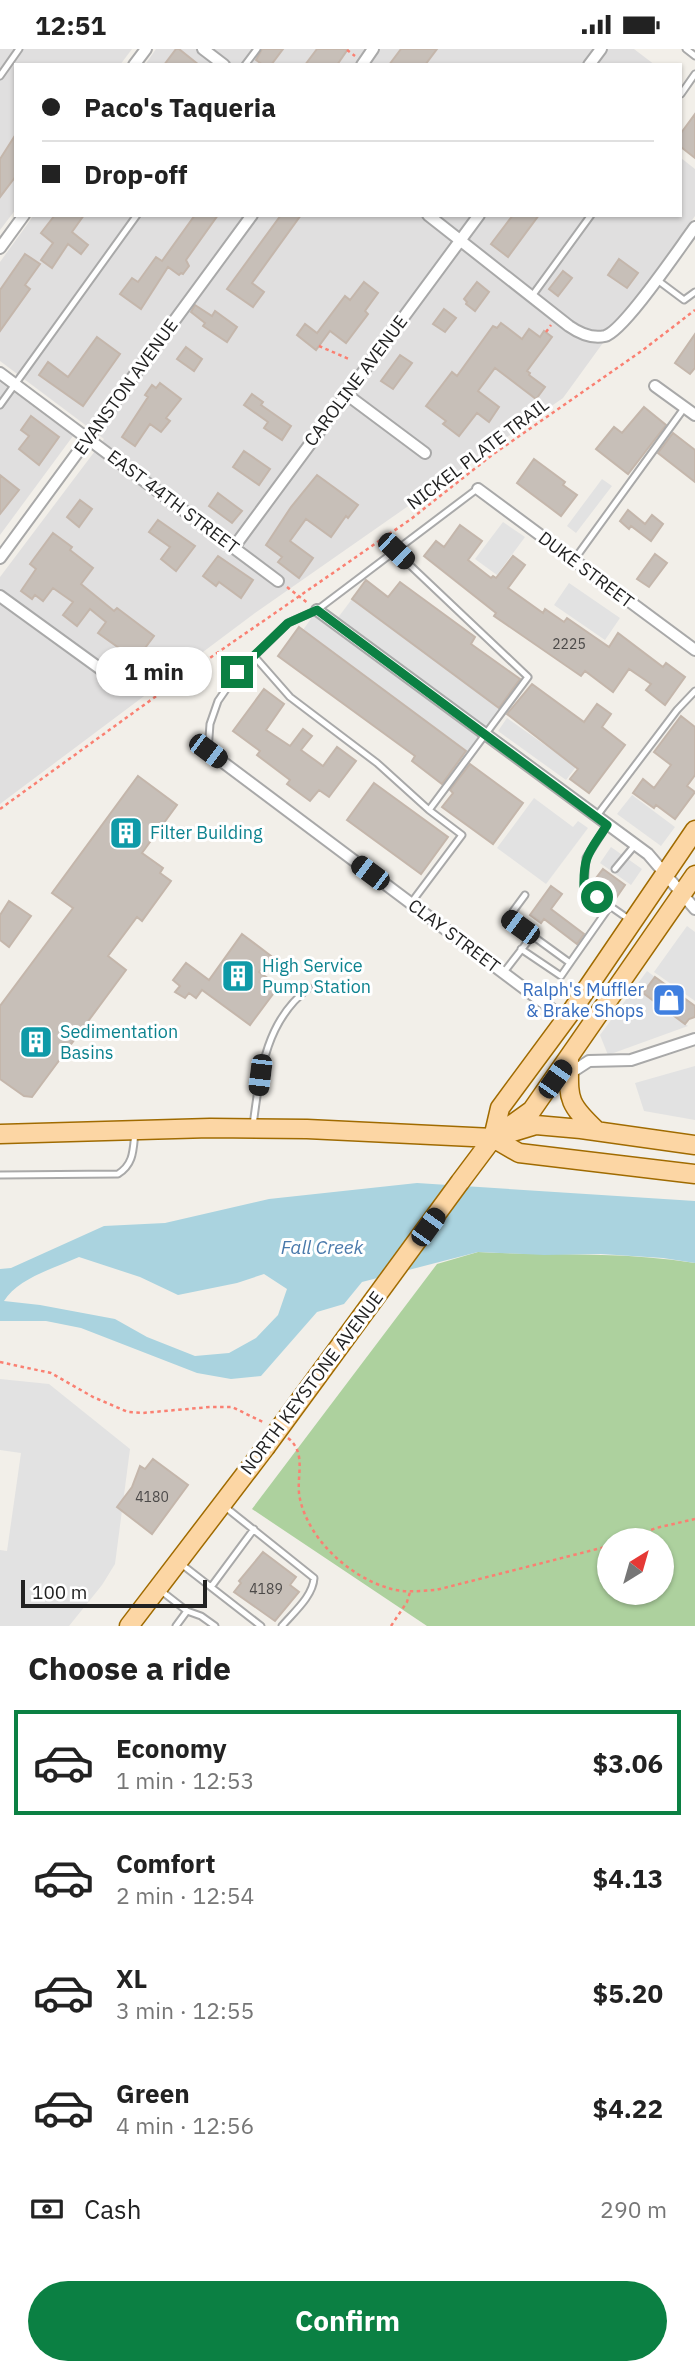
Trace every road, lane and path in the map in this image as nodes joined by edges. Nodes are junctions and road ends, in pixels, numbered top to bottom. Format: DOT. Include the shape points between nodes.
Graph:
graph roads {
  1 [pos="19,49"];
  2 [pos="203,49"];
  3 [pos="373,49"];
  4 [pos="686,49"];
  5 [pos="347,50"];
  6 [pos="695,56"];
  7 [pos="358,60"];
  8 [pos="221,63"];
  9 [pos="695,74"];
  10 [pos="0,76"];
  11 [pos="682,93"];
  12 [pos="23,217"];
  13 [pos="136,217"];
  14 [pos="251,217"];
  15 [pos="431,217"];
  16 [pos="478,217"];
  17 [pos="590,217"];
  18 [pos="695,227"];
  19 [pos="461,239"];
  20 [pos="0,248"];
  21 [pos="656,279"];
  22 [pos="695,292"];
  23 [pos="532,296"];
  24 [pos="695,310"];
  25 [pos="553,323"];
  26 [pos="545,332"];
  27 [pos="319,346"];
  28 [pos="349,359"];
  29 [pos="0,373"];
  30 [pos="16,384"];
  31 [pos="656,386"];
  32 [pos="345,394"];
  33 [pos="0,405"];
  34 [pos="685,407"];
  35 [pos="695,415"];
  36 [pos="88,438"];
  37 [pos="425,453"];
  38 [pos="478,489"];
  39 [pos="234,547"];
  40 [pos="396,551"];
  41 [pos="0,558"];
  42 [pos="574,560"];
  43 [pos="278,581"];
  44 [pos="0,596"];
  45 [pos="299,596"];
  46 [pos="317,610"];
  47 [pos="695,650"];
  48 [pos="254,656"];
  49 [pos="124,686"];
  50 [pos="695,691"];
  51 [pos="486,735"];
  52 [pos="208,751"];
  53 [pos="0,809"];
  54 [pos="429,810"];
  55 [pos="596,817"];
  56 [pos="607,825"];
  57 [pos="695,830"];
  58 [pos="635,845"];
  59 [pos="615,869"];
  60 [pos="664,874"];
  61 [pos="695,875"];
  62 [pos="525,895"];
  63 [pos="682,895"];
  64 [pos="411,903"];
  65 [pos="610,906"];
  66 [pos="695,909"];
  67 [pos="631,921"];
  68 [pos="531,936"];
  69 [pos="522,949"];
  70 [pos="570,963"];
  71 [pos="503,973"];
  72 [pos="309,988"];
  73 [pos="565,1019"];
  74 [pos="695,1039"];
  75 [pos="569,1066"];
  76 [pos="253,1128"];
  77 [pos="135,1129"];
  78 [pos="597,1131"];
  79 [pos="0,1134"];
  80 [pos="493,1138"];
  81 [pos="695,1145"];
  82 [pos="695,1174"];
  83 [pos="0,1175"];
  84 [pos="0,1361"];
  85 [pos="270,1426"];
  86 [pos="281,1433"];
  87 [pos="222,1504"];
  88 [pos="695,1519"];
  89 [pos="656,1528"];
  90 [pos="254,1529"];
  91 [pos="597,1549"];
  92 [pos="178,1562"];
  93 [pos="211,1587"];
  94 [pos="157,1588"];
  95 [pos="410,1592"];
  96 [pos="187,1611"];
  97 [pos="135,1621"];
  98 [pos="176,1626"];
  99 [pos="215,1626"];
  100 [pos="261,1626"];
  101 [pos="282,1626"];
  102 [pos="391,1626"];
  1 -- 10 [label="lane"];
  2 -- 8 [label="street"];
  3 -- 7 [label="street"];
  4 -- 6 [label="lane"];
  5 -- 7 [label="path"];
  9 -- 11 [label="lane"];
  12 -- 20 [label="street"];
  13 -- 30 [label="lane"];
  14 -- 36 [label="street, EVANSTON AVENUE"];
  15 -- 19 [label="street"];
  16 -- 19 [label="street, CAROLINE AVENUE"];
  17 -- 23 [label="lane"];
  18 -- 21 [label="street"];
  19 -- 23 [label="street"];
  19 -- 32 [label="street, CAROLINE AVENUE"];
  21 -- 22 [label="lane" via="684,300"];
  21 -- 23 [label="street" via="620,326 605,335 580,333"];
  24 -- 45 [label="path, NICKEL PLATE TRAIL"];
  25 -- 26 [label="path"];
  27 -- 28 [label="path"];
  29 -- 30 [label="street, EAST 44TH STREET"];
  30 -- 33 [label="lane"];
  30 -- 36 [label="street, EAST 44TH STREET"];
  31 -- 34 [label="street"];
  32 -- 37 [label="street"];
  32 -- 39 [label="street, CAROLINE AVENUE"];
  34 -- 35 [label="street"];
  34 -- 42 [label="lane"];
  36 -- 39 [label="street, EAST 44TH STREET"];
  36 -- 41 [label="street, EVANSTON AVENUE"];
  38 -- 40 [label="lane"];
  38 -- 42 [label="street, DUKE STREET"];
  39 -- 43 [label="street, EAST 44TH STREET"];
  40 -- 46 [label="lane"];
  40 -- 51 [label="lane" via="528,677"];
  42 -- 47 [label="street, DUKE STREET"];
  43 -- 45 [label="path"];
  44 -- 49 [label="street"];
  45 -- 46 [label="path"];
  45 -- 53 [label="path, NICKEL PLATE TRAIL"];
  46 -- 48 [label="lane" via="288,623"];
  46 -- 51 [label="street"];
  48 -- 52 [label="lane" via="218,701"];
  48 -- 54 [label="lane" via="290,697 377,763"];
  50 -- 55 [label="lane"];
  51 -- 54 [label="lane"];
  51 -- 55 [label="street"];
  52 -- 64 [label="street, CLAY STREET"];
  54 -- 64 [label="lane" via="462,835"];
  55 -- 56 [label="street"];
  56 -- 58 [label="street"];
  56 -- 65 [label="lane" via="586,857 584,888"];
  57 -- 60 [label="main road, NORTH KEYSTONE AVENUE"];
  58 -- 59 [label="lane"];
  58 -- 60 [label="street"];
  60 -- 63 [label="street"];
  60 -- 67 [label="main road, NORTH KEYSTONE AVENUE"];
  61 -- 63 [label="main road, NORTH KEYSTONE AVENUE"];
  62 -- 68 [label="lane" via="508,918"];
  63 -- 66 [label="street"];
  63 -- 75 [label="main road, NORTH KEYSTONE AVENUE"];
  64 -- 71 [label="street, CLAY STREET"];
  65 -- 67 [label="lane"];
  65 -- 70 [label="lane"];
  67 -- 73 [label="main road, NORTH KEYSTONE AVENUE"];
  68 -- 69 [label="lane"];
  68 -- 70 [label="lane"];
  69 -- 70 [label="lane" via="561,976"];
  69 -- 71 [label="lane"];
  71 -- 73 [label="street, CLAY STREET"];
  72 -- 76 [label="lane" via="281,1018 271,1037 262,1062"];
  73 -- 80 [label="main road, NORTH KEYSTONE AVENUE" via="500,1108"];
  74 -- 75 [label="street" via="631,1060"];
  75 -- 78 [label="main road" via="571,1100"];
  75 -- 80 [label="main road, NORTH KEYSTONE AVENUE" via="532,1111"];
  76 -- 77 [label="main road"];
  76 -- 80 [label="main road"];
  77 -- 79 [label="main road"];
  77 -- 83 [label="lane" via="130,1163 118,1174"];
  78 -- 80 [label="main road" via="536,1125"];
  78 -- 81 [label="main road"];
  80 -- 82 [label="main road" via="519,1153"];
  80 -- 87 [label="main road, NORTH KEYSTONE AVENUE, bridge"];
  84 -- 85 [label="path" via="51,1373 128,1412 232,1407"];
  86 -- 95 [label="path" via="298,1448 299,1496 305,1518 327,1550 353,1571 387,1588"];
  87 -- 90 [label="lane"];
  87 -- 92 [label="main road, NORTH KEYSTONE AVENUE"];
  88 -- 89 [label="path"];
  90 -- 93 [label="lane"];
  90 -- 101 [label="lane" via="314,1578 307,1596"];
  91 -- 95 [label="path" via="436,1590"];
  92 -- 93 [label="lane"];
  92 -- 94 [label="main road, NORTH KEYSTONE AVENUE"];
  93 -- 100 [label="lane"];
  94 -- 96 [label="lane"];
  94 -- 97 [label="main road, NORTH KEYSTONE AVENUE"];
  95 -- 102 [label="path"];
  96 -- 98 [label="lane"];
  96 -- 99 [label="lane"];
}
